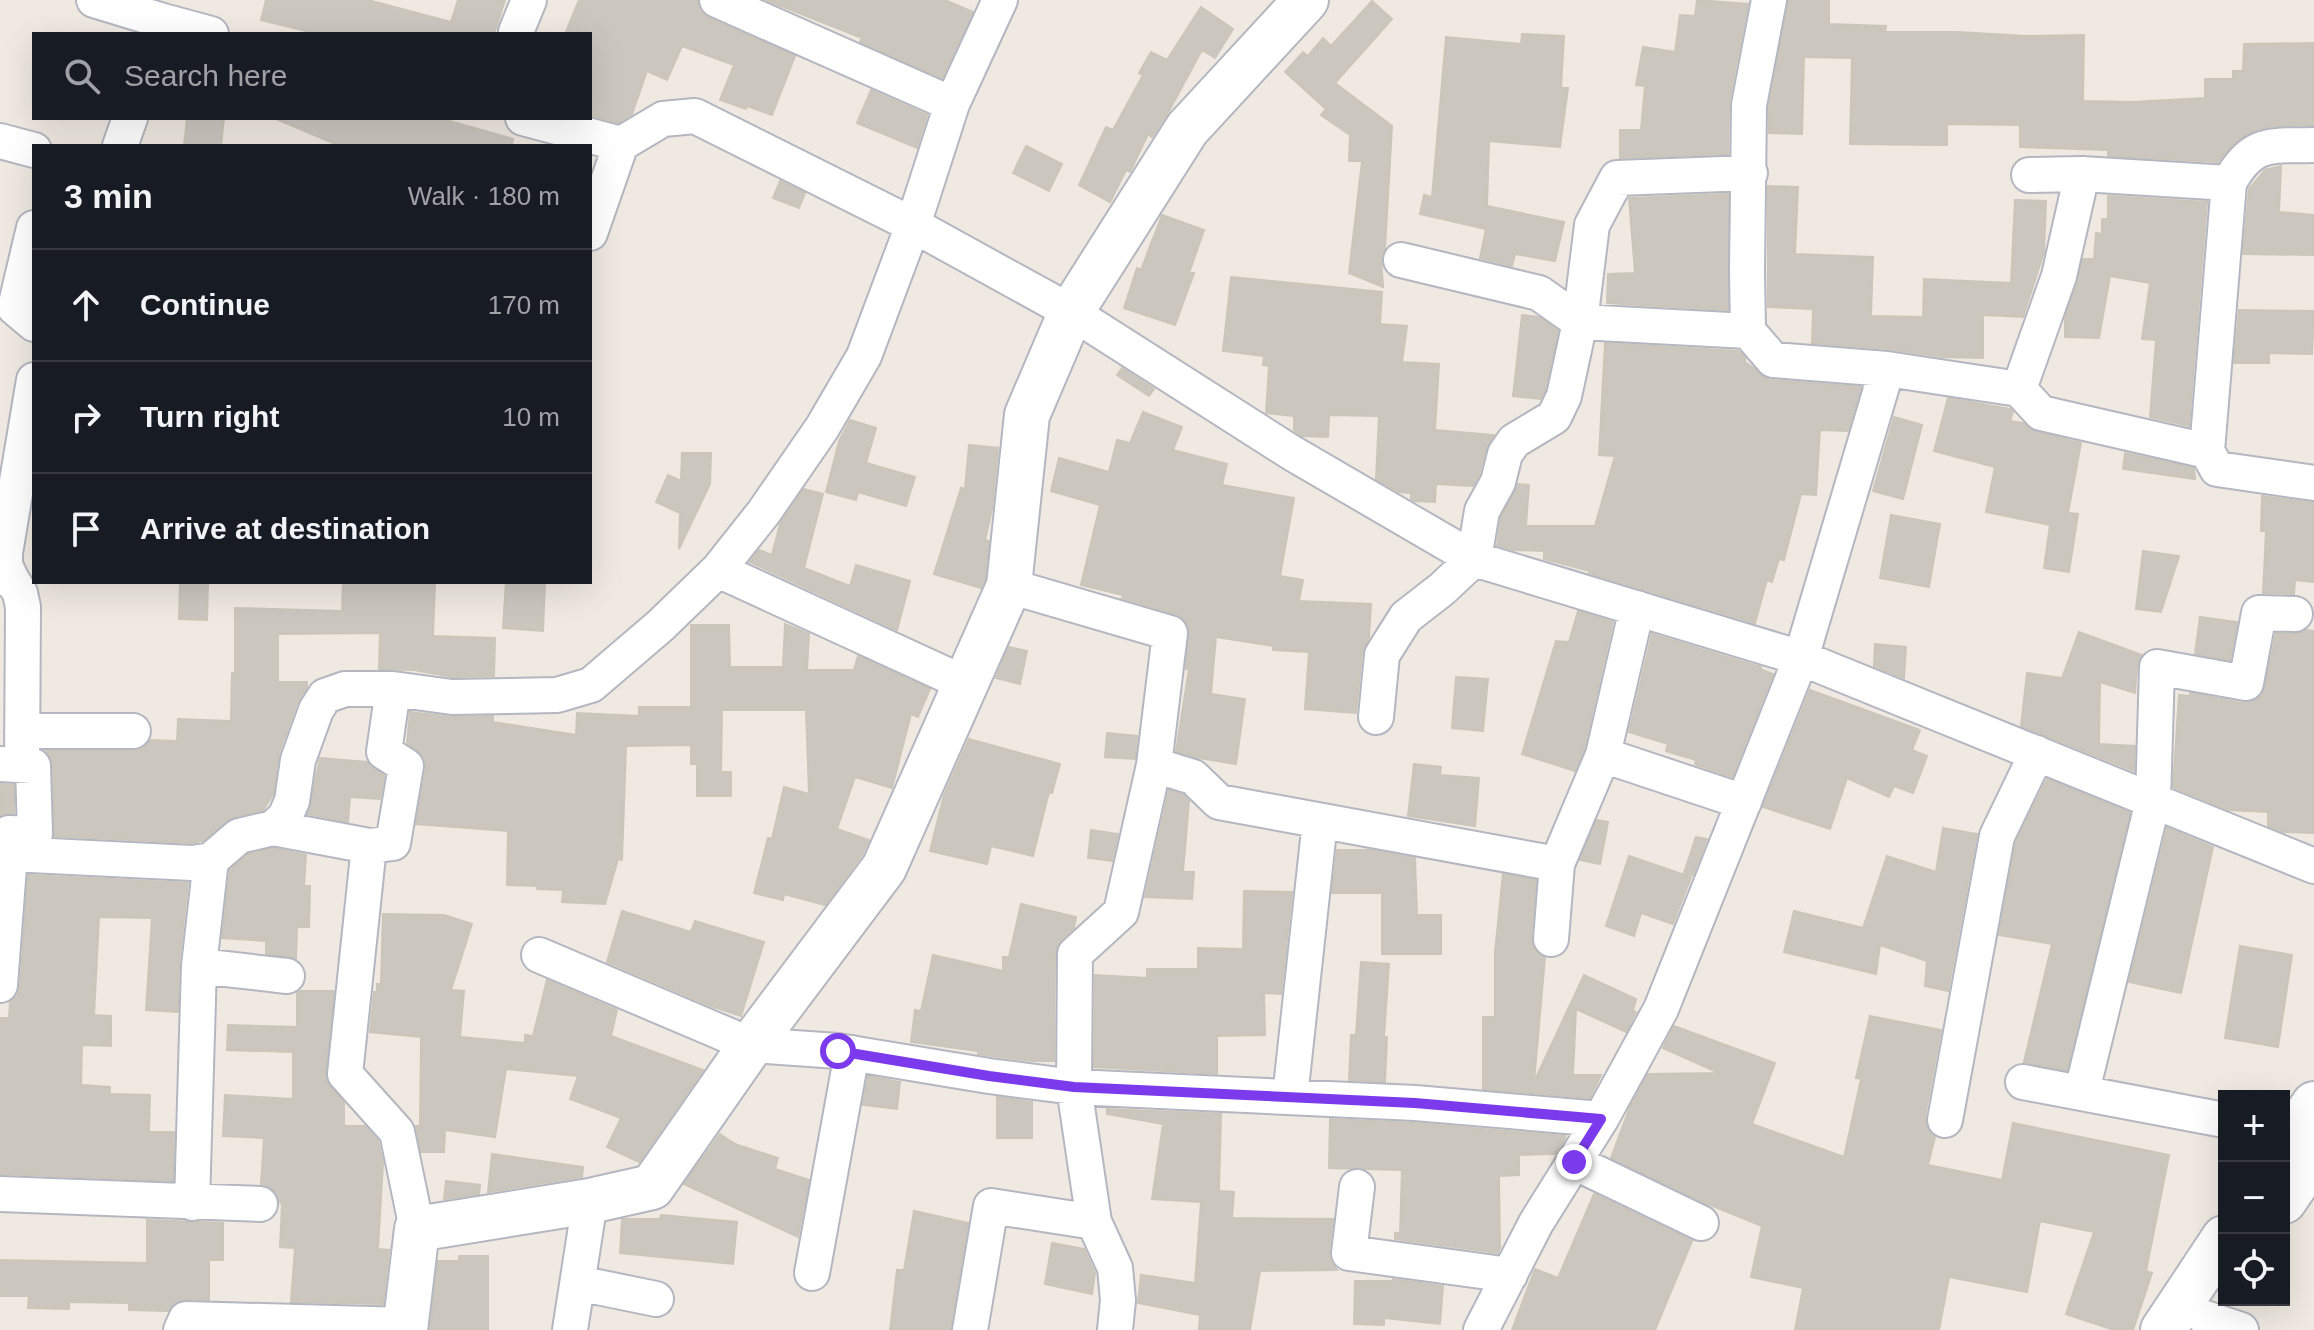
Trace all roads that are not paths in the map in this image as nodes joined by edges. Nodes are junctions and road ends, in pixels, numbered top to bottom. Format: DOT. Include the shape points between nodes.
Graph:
graph roads {
  1 [pos="94,0"];
  2 [pos="529,0"];
  3 [pos="717,0"];
  4 [pos="1000,0"];
  5 [pos="1306,0"];
  6 [pos="1769,0"];
  7 [pos="161,28"];
  8 [pos="194,32"];
  9 [pos="516,32"];
  10 [pos="952,104"];
  11 [pos="129,120"];
  12 [pos="531,120"];
  13 [pos="0,141"];
  14 [pos="121,144"];
  15 [pos="621,144"];
  16 [pos="2314,145"];
  17 [pos="32,149"];
  18 [pos="1750,173"];
  19 [pos="2082,174"];
  20 [pos="2029,175"];
  21 [pos="2229,183"];
  22 [pos="913,225"];
  23 [pos="592,227"];
  24 [pos="32,236"];
  25 [pos="1401,260"];
  26 [pos="1071,312"];
  27 [pos="32,322"];
  28 [pos="1580,322"];
  29 [pos="1748,331"];
  30 [pos="1887,369"];
  31 [pos="2019,389"];
  32 [pos="32,397"];
  33 [pos="2207,451"];
  34 [pos="2314,483"];
  35 [pos="1474,559"];
  36 [pos="718,570"];
  37 [pos="12,572"];
  38 [pos="1009,586"];
  39 [pos="1637,608"];
  40 [pos="2295,614"];
  41 [pos="1801,658"];
  42 [pos="964,683"];
  43 [pos="393,689"];
  44 [pos="1376,717"];
  45 [pos="22,731"];
  46 [pos="133,731"];
  47 [pos="2037,753"];
  48 [pos="1603,755"];
  49 [pos="11,765"];
  50 [pos="1154,765"];
  51 [pos="2153,801"];
  52 [pos="1744,802"];
  53 [pos="1320,821"];
  54 [pos="273,828"];
  55 [pos="369,846"];
  56 [pos="10,854"];
  57 [pos="211,860"];
  58 [pos="1557,864"];
  59 [pos="2314,866"];
  60 [pos="1551,939"];
  61 [pos="539,955"];
  62 [pos="199,966"];
  63 [pos="287,976"];
  64 [pos="0,985"];
  65 [pos="751,1045"];
  66 [pos="852,1053"];
  67 [pos="2023,1082"];
  68 [pos="1074,1087"];
  69 [pos="2082,1091"];
  70 [pos="1290,1097"];
  71 [pos="1601,1119"];
  72 [pos="2218,1119"];
  73 [pos="1945,1120"];
  74 [pos="2298,1135"];
  75 [pos="1574,1162"];
  76 [pos="2290,1173"];
  77 [pos="1357,1187"];
  78 [pos="0,1194"];
  79 [pos="590,1201"];
  80 [pos="192,1203"];
  81 [pos="260,1204"];
  82 [pos="1094,1222"];
  83 [pos="1701,1223"];
  84 [pos="417,1229"];
  85 [pos="2218,1247"];
  86 [pos="812,1273"];
  87 [pos="1510,1275"];
  88 [pos="578,1283"];
  89 [pos="656,1299"];
  90 [pos="406,1328"];
  91 [pos="181,1330"];
  92 [pos="570,1330"];
  93 [pos="970,1330"];
  94 [pos="1115,1330"];
  95 [pos="1481,1330"];
  96 [pos="2163,1330"];
  1 -- 7 [label="street"];
  2 -- 9 [label="street"];
  3 -- 10 [label="street"];
  4 -- 10 [label="street"];
  5 -- 26 [label="street" via="1187,129"];
  6 -- 18 [label="street" via="1749,105"];
  7 -- 8 [label="street"];
  10 -- 22 [label="street"];
  11 -- 14 [label="street"];
  12 -- 15 [label="street"];
  13 -- 17 [label="street"];
  15 -- 22 [label="street" via="663,119 695,116"];
  15 -- 23 [label="street"];
  16 -- 21 [label="street" via="2265,146 2240,164"];
  18 -- 28 [label="street" via="1617,178 1592,225"];
  18 -- 29 [label="street"];
  19 -- 20 [label="street"];
  19 -- 21 [label="street"];
  19 -- 31 [label="street" via="2059,276"];
  21 -- 33 [label="street"];
  22 -- 26 [label="street"];
  22 -- 36 [label="street" via="864,356 764,512"];
  24 -- 27 [label="street" via="15,308"];
  25 -- 28 [label="street" via="1539,293"];
  26 -- 35 [label="street" via="1292,453"];
  26 -- 38 [label="street" via="1027,415"];
  28 -- 29 [label="street"];
  28 -- 35 [label="street" via="1564,396 1554,417 1514,441 1505,454 1482,511"];
  29 -- 30 [label="street" via="1773,360"];
  30 -- 31 [label="street"];
  30 -- 41 [label="street"];
  31 -- 33 [label="street" via="2041,413"];
  32 -- 37 [label="street"];
  33 -- 34 [label="street" via="2217,469"];
  35 -- 39 [label="street"];
  35 -- 44 [label="street" via="1398,629 1382,655"];
  36 -- 42 [label="street"];
  36 -- 43 [label="street" via="591,685 557,695 452,697"];
  37 -- 45 [label="street" via="23,607"];
  38 -- 42 [label="street"];
  38 -- 50 [label="street" via="1170,633"];
  39 -- 41 [label="street"];
  39 -- 48 [label="street"];
  40 -- 51 [label="street" via="2259,613 2246,683 2157,667"];
  41 -- 47 [label="street"];
  41 -- 52 [label="street"];
  42 -- 65 [label="street" via="884,868"];
  43 -- 54 [label="street" via="345,689 325,696 298,760 289,809"];
  43 -- 55 [label="street" via="384,752 406,766 393,843"];
  45 -- 46 [label="street"];
  45 -- 49 [label="street"];
  47 -- 51 [label="street"];
  47 -- 73 [label="street" via="1997,836"];
  48 -- 52 [label="street"];
  48 -- 58 [label="street"];
  49 -- 56 [label="street" via="33,766 35,834 9,833"];
  50 -- 53 [label="street" via="1193,777 1219,802"];
  50 -- 68 [label="street" via="1121,912 1075,954"];
  51 -- 59 [label="street"];
  51 -- 69 [label="street"];
  52 -- 71 [label="street" via="1661,1009"];
  53 -- 58 [label="street"];
  53 -- 70 [label="street"];
  54 -- 55 [label="street"];
  54 -- 57 [label="street" via="239,836"];
  55 -- 84 [label="street" via="345,1074 397,1132"];
  56 -- 57 [label="street"];
  56 -- 64 [label="street"];
  57 -- 62 [label="street"];
  58 -- 60 [label="street"];
  61 -- 65 [label="street"];
  62 -- 63 [label="street"];
  62 -- 80 [label="street"];
  65 -- 66 [label="street"];
  65 -- 79 [label="street" via="652,1187"];
  66 -- 68 [label="street"];
  66 -- 86 [label="street"];
  67 -- 69 [label="street"];
  68 -- 70 [label="street"];
  68 -- 82 [label="street"];
  69 -- 72 [label="street"];
  70 -- 71 [label="street"];
  71 -- 75 [label="street"];
  74 -- 76 [label="street"];
  75 -- 83 [label="street"];
  75 -- 87 [label="street"];
  77 -- 87 [label="street" via="1349,1253"];
  78 -- 80 [label="street"];
  79 -- 84 [label="street"];
  79 -- 88 [label="street"];
  80 -- 81 [label="street"];
  82 -- 93 [label="street" via="991,1206"];
  82 -- 94 [label="street" via="1115,1268"];
  84 -- 90 [label="street"];
  85 -- 96 [label="street"];
  87 -- 95 [label="street"];
  88 -- 89 [label="street"];
  88 -- 92 [label="street"];
  90 -- 91 [label="street" via="186,1319"];
}
